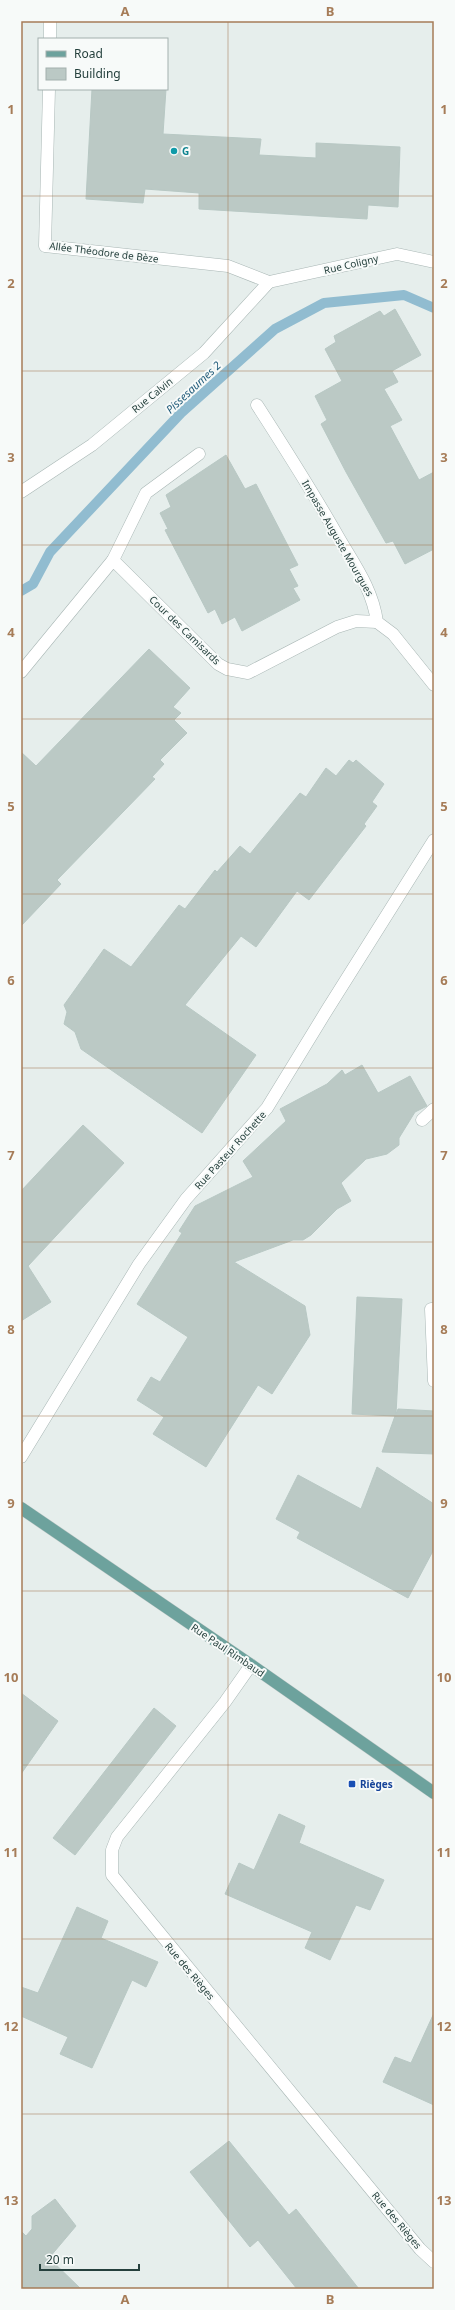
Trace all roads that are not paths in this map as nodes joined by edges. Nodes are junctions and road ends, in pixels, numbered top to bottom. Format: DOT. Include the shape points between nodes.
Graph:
graph roads {
  1 [pos="50,21"];
  2 [pos="50,38"];
  3 [pos="48,90"];
  4 [pos="434,262"];
  5 [pos="269,282"];
  6 [pos="257,405"];
  7 [pos="199,454"];
  8 [pos="21,492"];
  9 [pos="113,560"];
  10 [pos="378,622"];
  11 [pos="21,672"];
  12 [pos="434,685"];
  13 [pos="434,840"];
  14 [pos="434,1109"];
  15 [pos="422,1120"];
  16 [pos="434,1309"];
  17 [pos="434,1381"];
  18 [pos="21,1457"];
  19 [pos="21,1508"];
  20 [pos="251,1665"];
  21 [pos="434,1793"];
  22 [pos="434,2262"];
  1 -- 2 [label="street"];
  3 -- 5 [label="street, Allée Théodore de Bèze" via="45,246 228,266"];
  4 -- 5 [label="street, Rue Coligny" via="397,254"];
  5 -- 8 [label="street, Rue Calvin" via="204,353 92,445"];
  6 -- 10 [label="street, Impasse Auguste Mourgues" via="319,502 368,588"];
  7 -- 9 [label="street" via="146,493"];
  9 -- 10 [label="street, Cour des Camisards" via="218,664 237,673 248,673 337,627 356,621"];
  9 -- 11 [label="street"];
  10 -- 12 [label="street" via="393,634"];
  13 -- 18 [label="street, Rue Pasteur Rochette" via="267,1108 186,1199 139,1264"];
  14 -- 15 [label="street"];
  16 -- 17 [label="street" via="431,1309"];
  19 -- 20 [label="main road, Rue Paul Rimbaud"];
  20 -- 21 [label="main road, Rue Paul Rimbaud"];
  20 -- 22 [label="street, Rue des Rièges" via="225,1702 117,1837 112,1850 112,1876 420,2249"];
}
